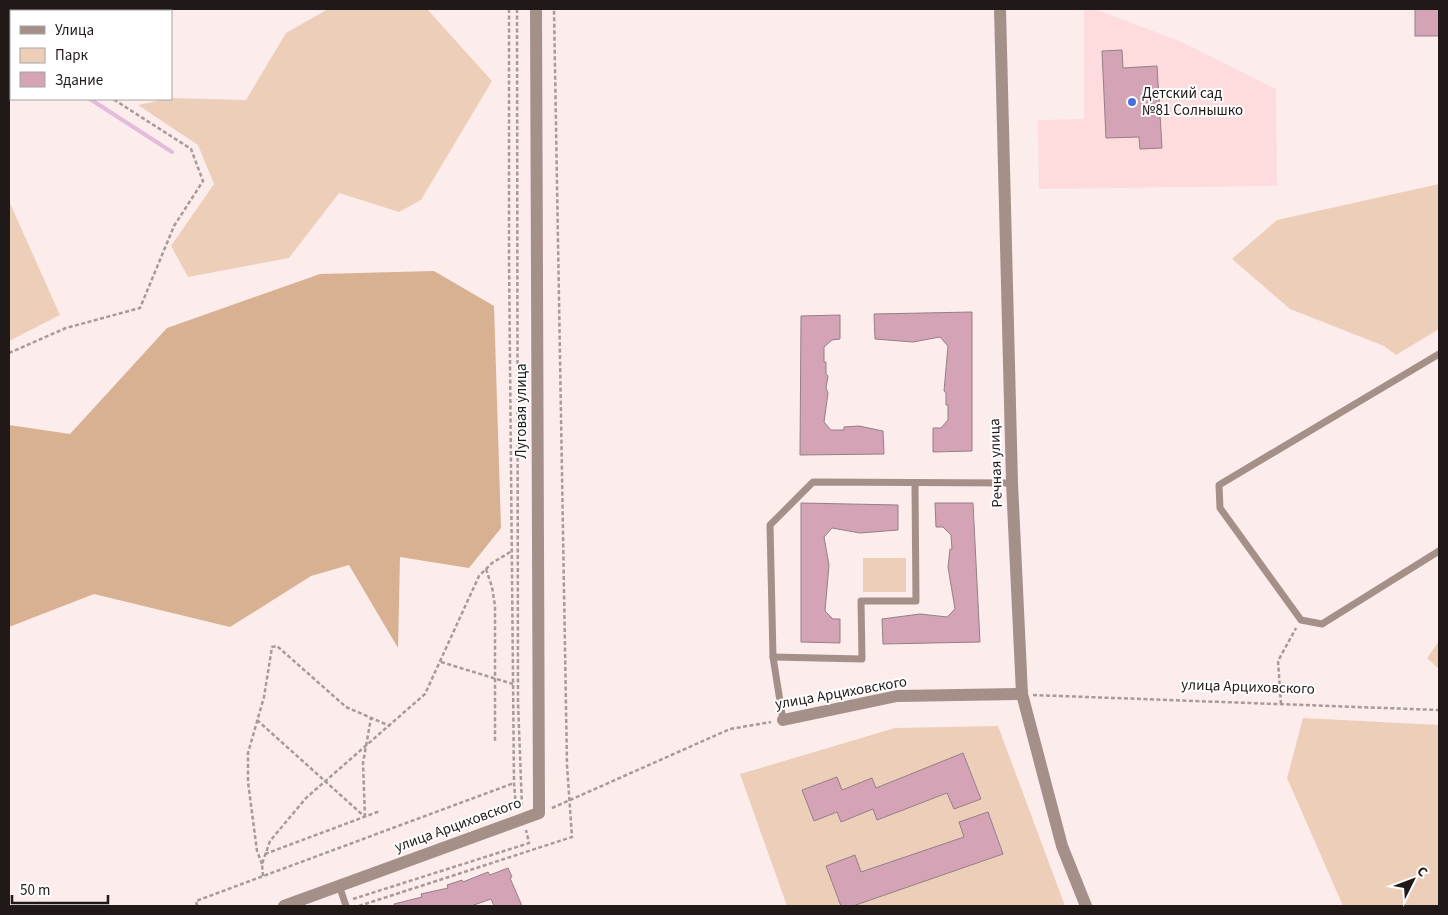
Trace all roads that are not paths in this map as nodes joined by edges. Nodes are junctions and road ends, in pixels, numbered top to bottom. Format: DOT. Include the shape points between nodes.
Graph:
graph roads {
  1 [pos="536,9"];
  2 [pos="1000,9"];
  3 [pos="1439,354"];
  4 [pos="1012,483"];
  5 [pos="915,484"];
  6 [pos="1439,551"];
  7 [pos="773,657"];
  8 [pos="1022,694"];
  9 [pos="783,720"];
  10 [pos="539,814"];
  11 [pos="339,885"];
  12 [pos="345,904"];
  13 [pos="284,906"];
  14 [pos="1086,906"];
  1 -- 10 [label="street, Луговая улица"];
  2 -- 4 [label="street, Речная улица"];
  3 -- 6 [label="lane" via="1219,485 1220,508 1301,620 1322,624"];
  4 -- 5 [label="lane"];
  4 -- 8 [label="street, Речная улица"];
  5 -- 7 [label="lane" via="813,482 770,525"];
  5 -- 7 [label="lane" via="916,601 861,601 862,659"];
  7 -- 9 [label="lane"];
  8 -- 9 [label="street, улица Арциховского" via="897,696"];
  8 -- 14 [label="street, Речная улица" via="1062,846"];
  10 -- 11 [label="street, улица Арциховского"];
  11 -- 12 [label="lane"];
  11 -- 13 [label="street, улица Арциховского"];
}
